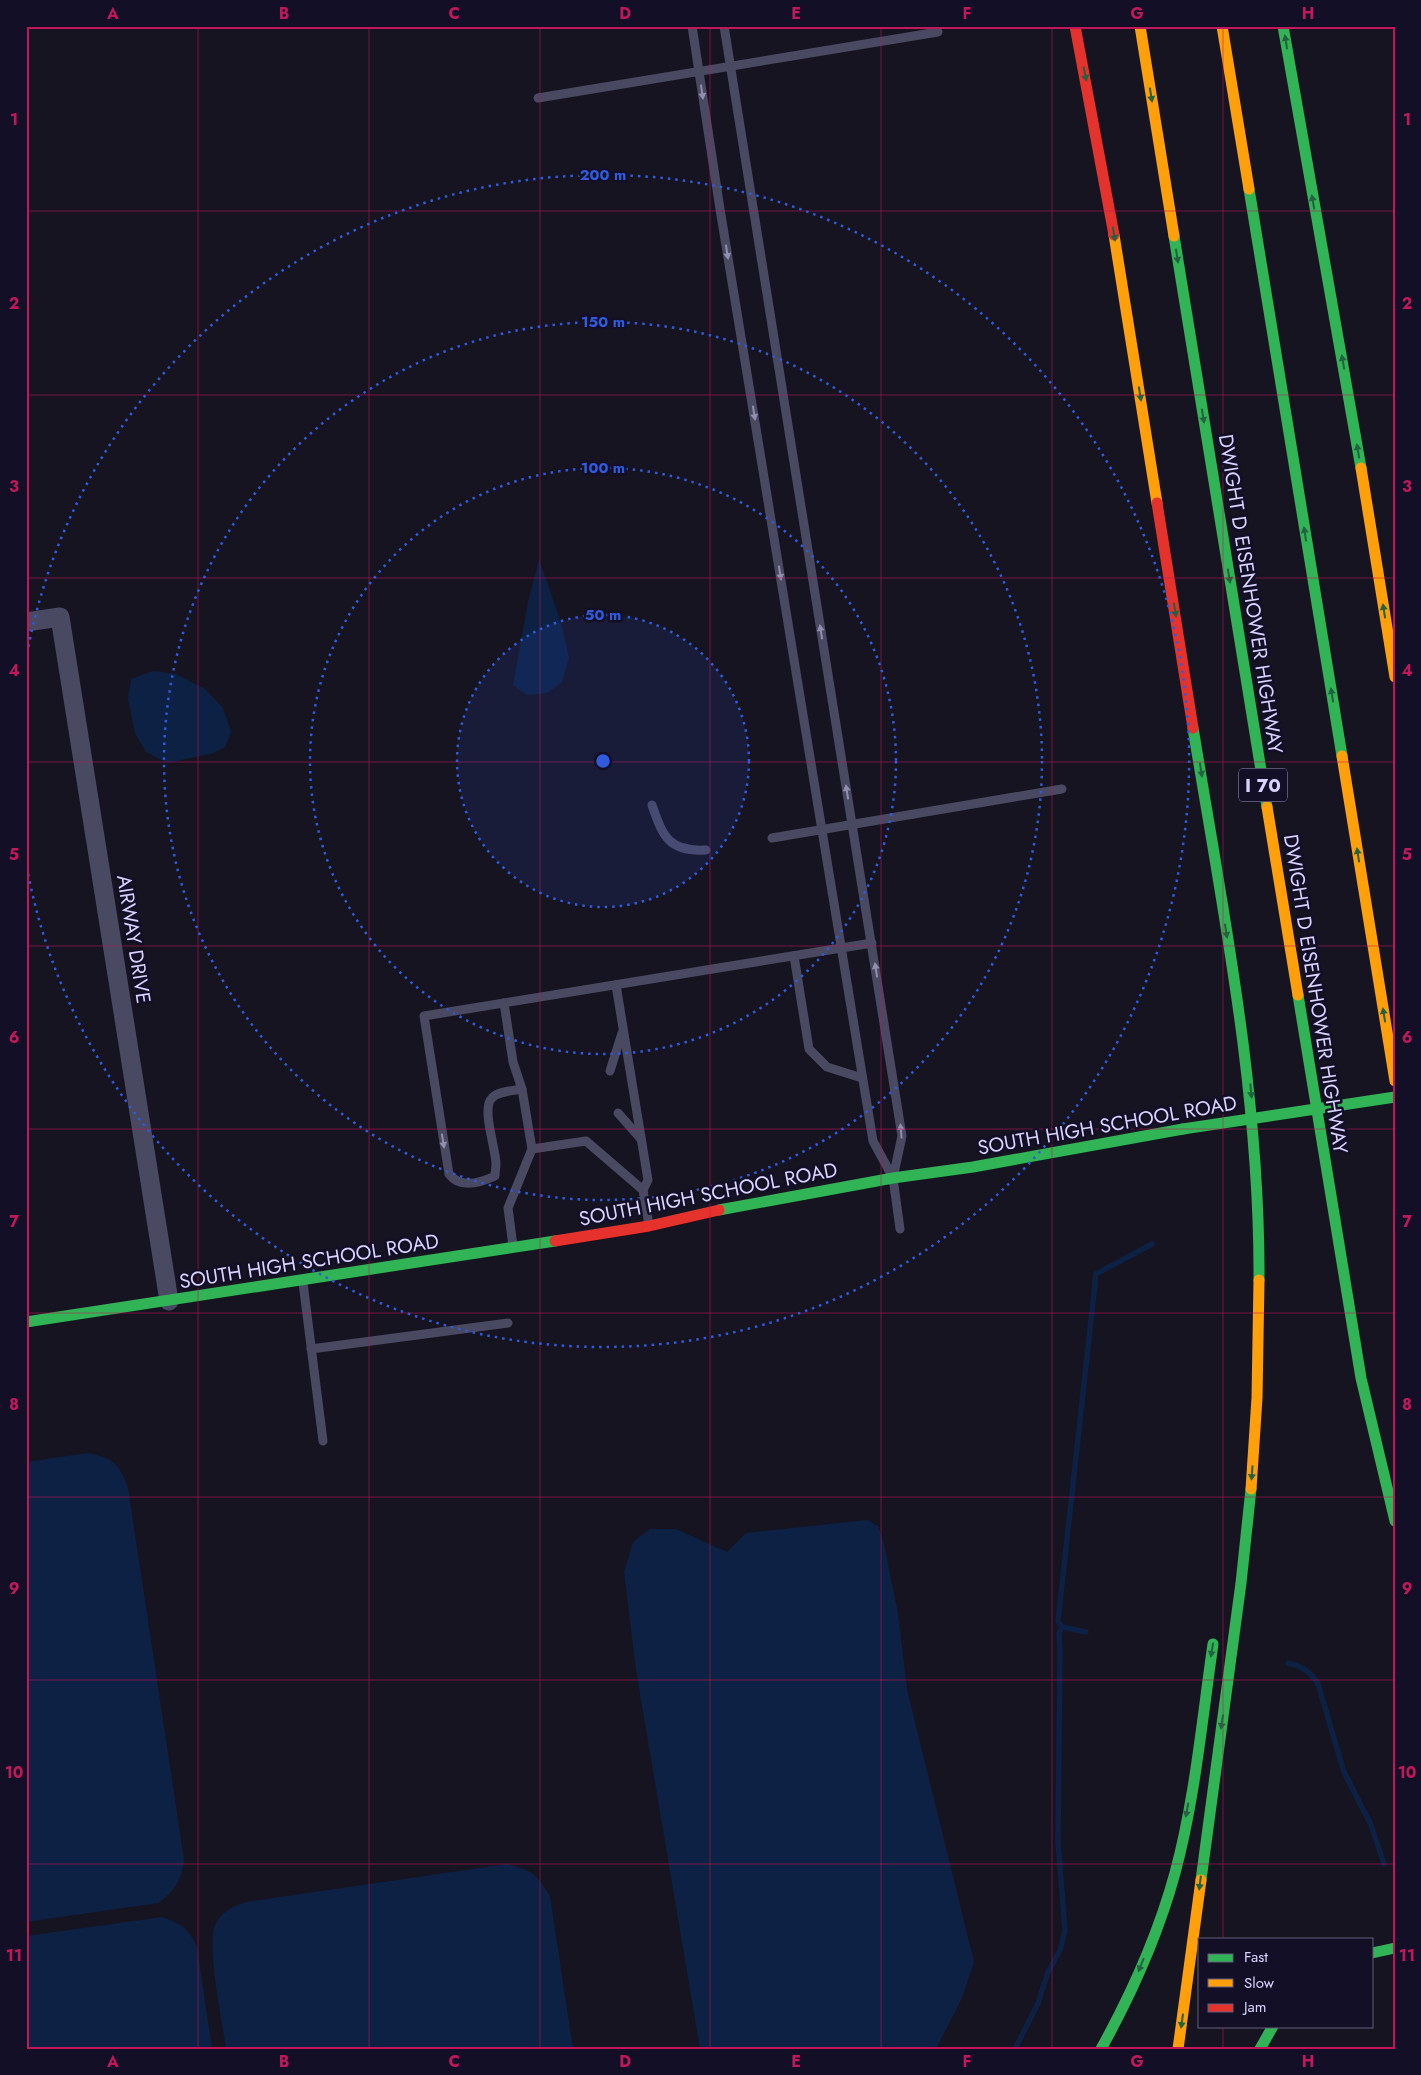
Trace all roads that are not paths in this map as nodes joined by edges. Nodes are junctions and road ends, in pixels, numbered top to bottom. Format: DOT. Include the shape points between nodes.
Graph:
graph roads {
  1 [pos="692,26"];
  2 [pos="724,26"];
  3 [pos="1075,26"];
  4 [pos="1140,26"];
  5 [pos="1222,26"];
  6 [pos="1283,26"];
  7 [pos="938,32"];
  8 [pos="730,65"];
  9 [pos="699,70"];
  10 [pos="538,98"];
  11 [pos="26,622"];
  12 [pos="1395,677"];
  13 [pos="1062,789"];
  14 [pos="652,805"];
  15 [pos="852,824"];
  16 [pos="822,830"];
  17 [pos="772,838"];
  18 [pos="706,850"];
  19 [pos="872,943"];
  20 [pos="840,948"];
  21 [pos="794,956"];
  22 [pos="616,985"];
  23 [pos="504,1003"];
  24 [pos="623,1031"];
  25 [pos="610,1071"];
  26 [pos="862,1078"];
  27 [pos="1395,1081"];
  28 [pos="522,1089"];
  29 [pos="1395,1097"];
  30 [pos="618,1113"];
  31 [pos="641,1139"];
  32 [pos="532,1149"];
  33 [pos="893,1178"];
  34 [pos="643,1190"];
  35 [pos="649,1226"];
  36 [pos="900,1229"];
  37 [pos="513,1248"];
  38 [pos="303,1281"];
  39 [pos="169,1301"];
  40 [pos="26,1322"];
  41 [pos="508,1323"];
  42 [pos="312,1349"];
  43 [pos="1258,1355"];
  44 [pos="323,1441"];
  45 [pos="1241,1465"];
  46 [pos="1395,1521"];
  47 [pos="1215,1636"];
  48 [pos="1395,1948"];
  49 [pos="1374,1953"];
  50 [pos="1272,2028"];
  51 [pos="1101,2049"];
  52 [pos="1178,2049"];
  53 [pos="1260,2049"];
  1 -- 9 [label="lane"];
  2 -- 8 [label="lane"];
  3 -- 43 [label="main road, one-way" via="1110,211 1250,1083 1260,1225"];
  4 -- 46 [label="main road, DWIGHT D EISENHOWER HIGHWAY / I 70, one-way" via="1347,1298 1363,1387"];
  27 -- 5 [label="main road, one-way"];
  12 -- 6 [label="main road, one-way"];
  7 -- 8 [label="lane"];
  8 -- 9 [label="lane"];
  15 -- 8 [label="lane, one-way"];
  9 -- 10 [label="lane"];
  9 -- 16 [label="lane, one-way"];
  11 -- 39 [label="street, AIRWAY DRIVE" via="60,617"];
  13 -- 15 [label="lane"];
  14 -- 18 [label="lane" via="667,839 690,851"];
  15 -- 16 [label="lane"];
  15 -- 19 [label="lane"];
  16 -- 17 [label="lane"];
  16 -- 20 [label="lane"];
  19 -- 20 [label="lane"];
  33 -- 19 [label="lane, one-way" via="902,1136"];
  20 -- 21 [label="lane"];
  20 -- 26 [label="lane"];
  21 -- 22 [label="lane"];
  21 -- 26 [label="lane" via="809,1049 826,1067"];
  22 -- 23 [label="lane"];
  22 -- 24 [label="lane"];
  23 -- 28 [label="lane" via="513,1062"];
  23 -- 28 [label="lane, one-way" via="424,1016 449,1174 454,1181 463,1184 495,1176 489,1102 500,1093"];
  24 -- 25 [label="lane"];
  24 -- 31 [label="lane"];
  26 -- 33 [label="lane" via="872,1141"];
  28 -- 32 [label="lane"];
  29 -- 33 [label="main road, SOUTH HIGH SCHOOL ROAD, bridge"];
  30 -- 31 [label="lane"];
  31 -- 34 [label="lane" via="648,1180"];
  32 -- 34 [label="lane" via="586,1141"];
  32 -- 37 [label="lane" via="508,1208"];
  33 -- 35 [label="main road, SOUTH HIGH SCHOOL ROAD" via="702,1213"];
  33 -- 36 [label="lane"];
  34 -- 35 [label="lane"];
  35 -- 37 [label="main road, SOUTH HIGH SCHOOL ROAD"];
  37 -- 38 [label="main road, SOUTH HIGH SCHOOL ROAD"];
  38 -- 39 [label="main road, SOUTH HIGH SCHOOL ROAD"];
  38 -- 42 [label="lane"];
  39 -- 40 [label="main road, SOUTH HIGH SCHOOL ROAD"];
  41 -- 42 [label="lane"];
  42 -- 44 [label="lane"];
  43 -- 45 [label="main road"];
  43 -- 52 [label="main road, one-way" via="1244,1561"];
  47 -- 51 [label="main road, one-way" via="1181,1848 1172,1884 1135,1980"];
  48 -- 49 [label="main road"];
  50 -- 53 [label="main road"];
}
